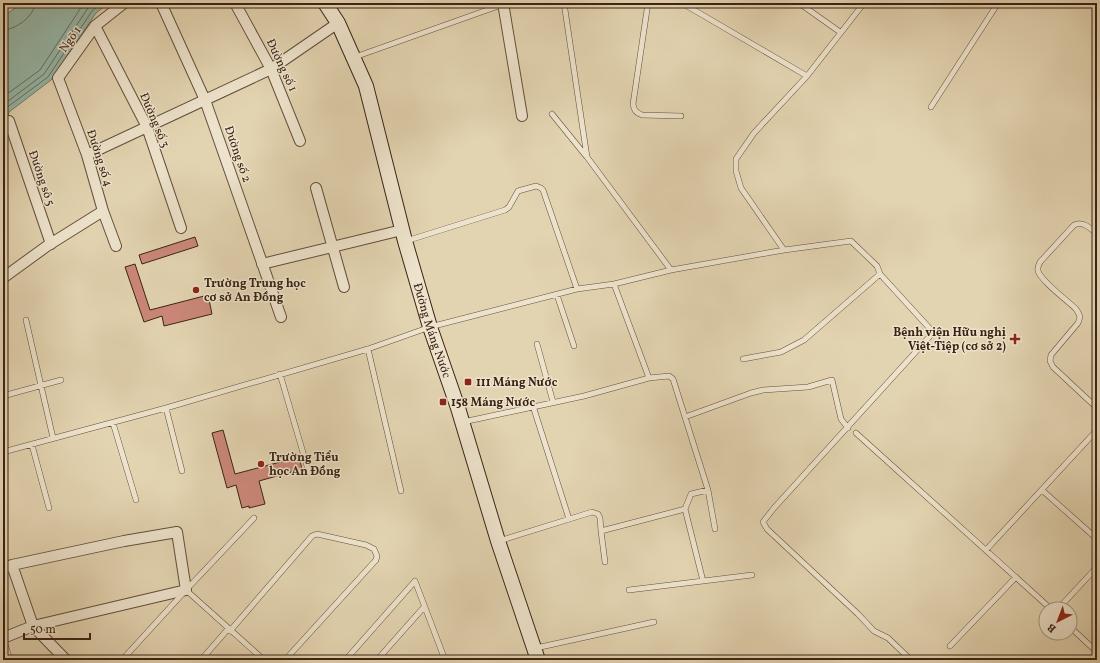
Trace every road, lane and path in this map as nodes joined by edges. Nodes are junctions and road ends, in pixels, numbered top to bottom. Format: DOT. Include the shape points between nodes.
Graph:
graph roads {
  1 [pos="124,3"];
  2 [pos="161,3"];
  3 [pos="235,3"];
  4 [pos="325,3"];
  5 [pos="505,3"];
  6 [pos="564,3"];
  7 [pos="648,3"];
  8 [pos="682,3"];
  9 [pos="799,3"];
  10 [pos="864,3"];
  11 [pos="998,3"];
  12 [pos="338,23"];
  13 [pos="95,26"];
  14 [pos="840,32"];
  15 [pos="354,58"];
  16 [pos="271,69"];
  17 [pos="807,76"];
  18 [pos="58,78"];
  19 [pos="205,100"];
  20 [pos="931,107"];
  21 [pos="552,114"];
  22 [pos="522,116"];
  23 [pos="680,116"];
  24 [pos="9,122"];
  25 [pos="147,127"];
  26 [pos="300,141"];
  27 [pos="87,155"];
  28 [pos="587,157"];
  29 [pos="316,188"];
  30 [pos="104,211"];
  31 [pos="1097,211"];
  32 [pos="1097,220"];
  33 [pos="181,228"];
  34 [pos="1097,234"];
  35 [pos="403,236"];
  36 [pos="51,244"];
  37 [pos="116,246"];
  38 [pos="333,247"];
  39 [pos="784,250"];
  40 [pos="262,264"];
  41 [pos="671,270"];
  42 [pos="880,274"];
  43 [pos="3,278"];
  44 [pos="614,284"];
  45 [pos="344,287"];
  46 [pos="577,289"];
  47 [pos="557,295"];
  48 [pos="281,317"];
  49 [pos="26,320"];
  50 [pos="430,327"];
  51 [pos="537,344"];
  52 [pos="574,346"];
  53 [pos="368,349"];
  54 [pos="743,358"];
  55 [pos="280,374"];
  56 [pos="649,378"];
  57 [pos="61,380"];
  58 [pos="41,386"];
  59 [pos="3,396"];
  60 [pos="553,402"];
  61 [pos="533,406"];
  62 [pos="1097,407"];
  63 [pos="166,408"];
  64 [pos="685,417"];
  65 [pos="462,422"];
  66 [pos="114,423"];
  67 [pos="848,428"];
  68 [pos="1097,430"];
  69 [pos="856,433"];
  70 [pos="53,438"];
  71 [pos="32,445"];
  72 [pos="3,452"];
  73 [pos="182,471"];
  74 [pos="309,473"];
  75 [pos="708,490"];
  76 [pos="1042,490"];
  77 [pos="401,491"];
  78 [pos="136,500"];
  79 [pos="49,508"];
  80 [pos="685,509"];
  81 [pos="254,518"];
  82 [pos="569,520"];
  83 [pos="715,529"];
  84 [pos="601,531"];
  85 [pos="1097,539"];
  86 [pos="498,541"];
  87 [pos="986,550"];
  88 [pos="605,562"];
  89 [pos="8,566"];
  90 [pos="1097,567"];
  91 [pos="752,575"];
  92 [pos="1016,577"];
  93 [pos="702,581"];
  94 [pos="186,590"];
  95 [pos="629,590"];
  96 [pos="1042,601"];
  97 [pos="1065,601"];
  98 [pos="424,607"];
  99 [pos="654,622"];
  100 [pos="32,626"];
  101 [pos="229,630"];
  102 [pos="1078,634"];
  103 [pos="3,638"];
  104 [pos="950,646"];
  105 [pos="1097,652"];
  106 [pos="536,654"];
  107 [pos="349,656"];
  108 [pos="10,660"];
  109 [pos="66,660"];
  110 [pos="122,660"];
  111 [pos="201,660"];
  112 [pos="264,660"];
  113 [pos="285,660"];
  114 [pos="377,660"];
  115 [pos="445,660"];
  116 [pos="911,660"];
  1 -- 13 [label="street, Ngõ 1"];
  2 -- 19 [label="street, Đường số 2"];
  3 -- 16 [label="street, Đường số 1"];
  4 -- 12 [label="main road, Đường Máng Nước"];
  5 -- 15 [label="lane"];
  5 -- 22 [label="street"];
  6 -- 28 [label="lane"];
  7 -- 23 [label="lane" via="634,109 642,115"];
  8 -- 17 [label="lane"];
  9 -- 14 [label="lane"];
  10 -- 14 [label="lane"];
  11 -- 20 [label="lane"];
  12 -- 15 [label="main road, Đường Máng Nước"];
  12 -- 16 [label="street"];
  13 -- 18 [label="street, Ngõ 1"];
  13 -- 25 [label="street, Đường số 3"];
  14 -- 17 [label="lane"];
  15 -- 35 [label="main road, Đường Máng Nước" via="366,86"];
  16 -- 19 [label="street"];
  16 -- 26 [label="street, Đường số 1"];
  17 -- 39 [label="lane" via="754,133 736,159 736,171 741,188"];
  18 -- 27 [label="street, Đường số 4"];
  19 -- 25 [label="street"];
  19 -- 40 [label="street, Đường số 2"];
  21 -- 28 [label="lane"];
  24 -- 36 [label="street, Đường sô 5"];
  25 -- 27 [label="street"];
  25 -- 33 [label="street, Đường số 3"];
  27 -- 30 [label="street, Đường số 4"];
  28 -- 41 [label="lane"];
  29 -- 38 [label="street"];
  30 -- 36 [label="street"];
  30 -- 37 [label="street, Đường số 4"];
  31 -- 32 [label="lane"];
  34 -- 62 [label="lane" via="1084,224 1074,225 1038,266 1038,272 1043,279 1076,309 1081,318 1051,355 1050,362"];
  35 -- 38 [label="street"];
  35 -- 46 [label="lane" via="505,210 518,191 538,186 543,190"];
  35 -- 50 [label="main road, Đường Máng Nước"];
  36 -- 43 [label="street"];
  38 -- 40 [label="street"];
  38 -- 45 [label="street"];
  39 -- 41 [label="lane"];
  39 -- 42 [label="lane" via="851,241 877,266"];
  40 -- 48 [label="street, Đường số 2"];
  41 -- 44 [label="lane"];
  42 -- 54 [label="lane" via="817,330 793,347 781,352"];
  42 -- 67 [label="lane" via="932,331 932,335"];
  44 -- 46 [label="lane"];
  44 -- 56 [label="lane"];
  46 -- 47 [label="lane"];
  47 -- 50 [label="lane"];
  47 -- 52 [label="lane"];
  49 -- 58 [label="lane"];
  50 -- 53 [label="lane"];
  50 -- 65 [label="main road, Đường Máng Nước"];
  51 -- 60 [label="lane"];
  53 -- 55 [label="lane"];
  53 -- 77 [label="lane"];
  55 -- 63 [label="lane"];
  55 -- 74 [label="lane"];
  56 -- 60 [label="lane"];
  56 -- 64 [label="lane" via="669,376 673,379"];
  57 -- 58 [label="lane"];
  58 -- 59 [label="lane"];
  58 -- 70 [label="lane"];
  60 -- 61 [label="lane"];
  61 -- 65 [label="lane"];
  61 -- 82 [label="lane"];
  63 -- 66 [label="lane"];
  63 -- 73 [label="lane"];
  64 -- 67 [label="lane" via="751,393 808,387 832,380 841,419"];
  64 -- 75 [label="lane"];
  65 -- 86 [label="main road, Đường Máng Nước"];
  66 -- 70 [label="lane"];
  66 -- 78 [label="lane"];
  67 -- 116 [label="lane" via="763,522 767,529 874,631 888,638"];
  68 -- 76 [label="lane"];
  69 -- 87 [label="lane"];
  70 -- 71 [label="lane"];
  71 -- 72 [label="lane"];
  71 -- 79 [label="lane"];
  75 -- 80 [label="lane" via="691,494"];
  75 -- 83 [label="lane"];
  76 -- 85 [label="lane"];
  76 -- 87 [label="lane"];
  80 -- 84 [label="lane"];
  80 -- 93 [label="lane"];
  81 -- 94 [label="lane"];
  82 -- 84 [label="lane" via="595,512 600,518"];
  82 -- 86 [label="lane"];
  84 -- 88 [label="lane"];
  86 -- 106 [label="main road, Đường Máng Nước"];
  87 -- 92 [label="lane"];
  89 -- 94 [label="street" via="176,532"];
  89 -- 100 [label="street"];
  90 -- 97 [label="lane"];
  91 -- 93 [label="lane"];
  92 -- 96 [label="lane"];
  92 -- 104 [label="lane"];
  93 -- 95 [label="lane"];
  94 -- 100 [label="street"];
  94 -- 101 [label="lane"];
  94 -- 110 [label="lane"];
  98 -- 107 [label="lane" via="415,581"];
  98 -- 114 [label="lane"];
  98 -- 115 [label="lane"];
  99 -- 106 [label="lane"];
  100 -- 103 [label="street"];
  100 -- 109 [label="street"];
  101 -- 111 [label="lane"];
  101 -- 112 [label="lane"];
  101 -- 113 [label="lane" via="312,536 317,534 366,545 374,550 376,560"];
  102 -- 105 [label="lane"];
  103 -- 108 [label="lane"];
}
